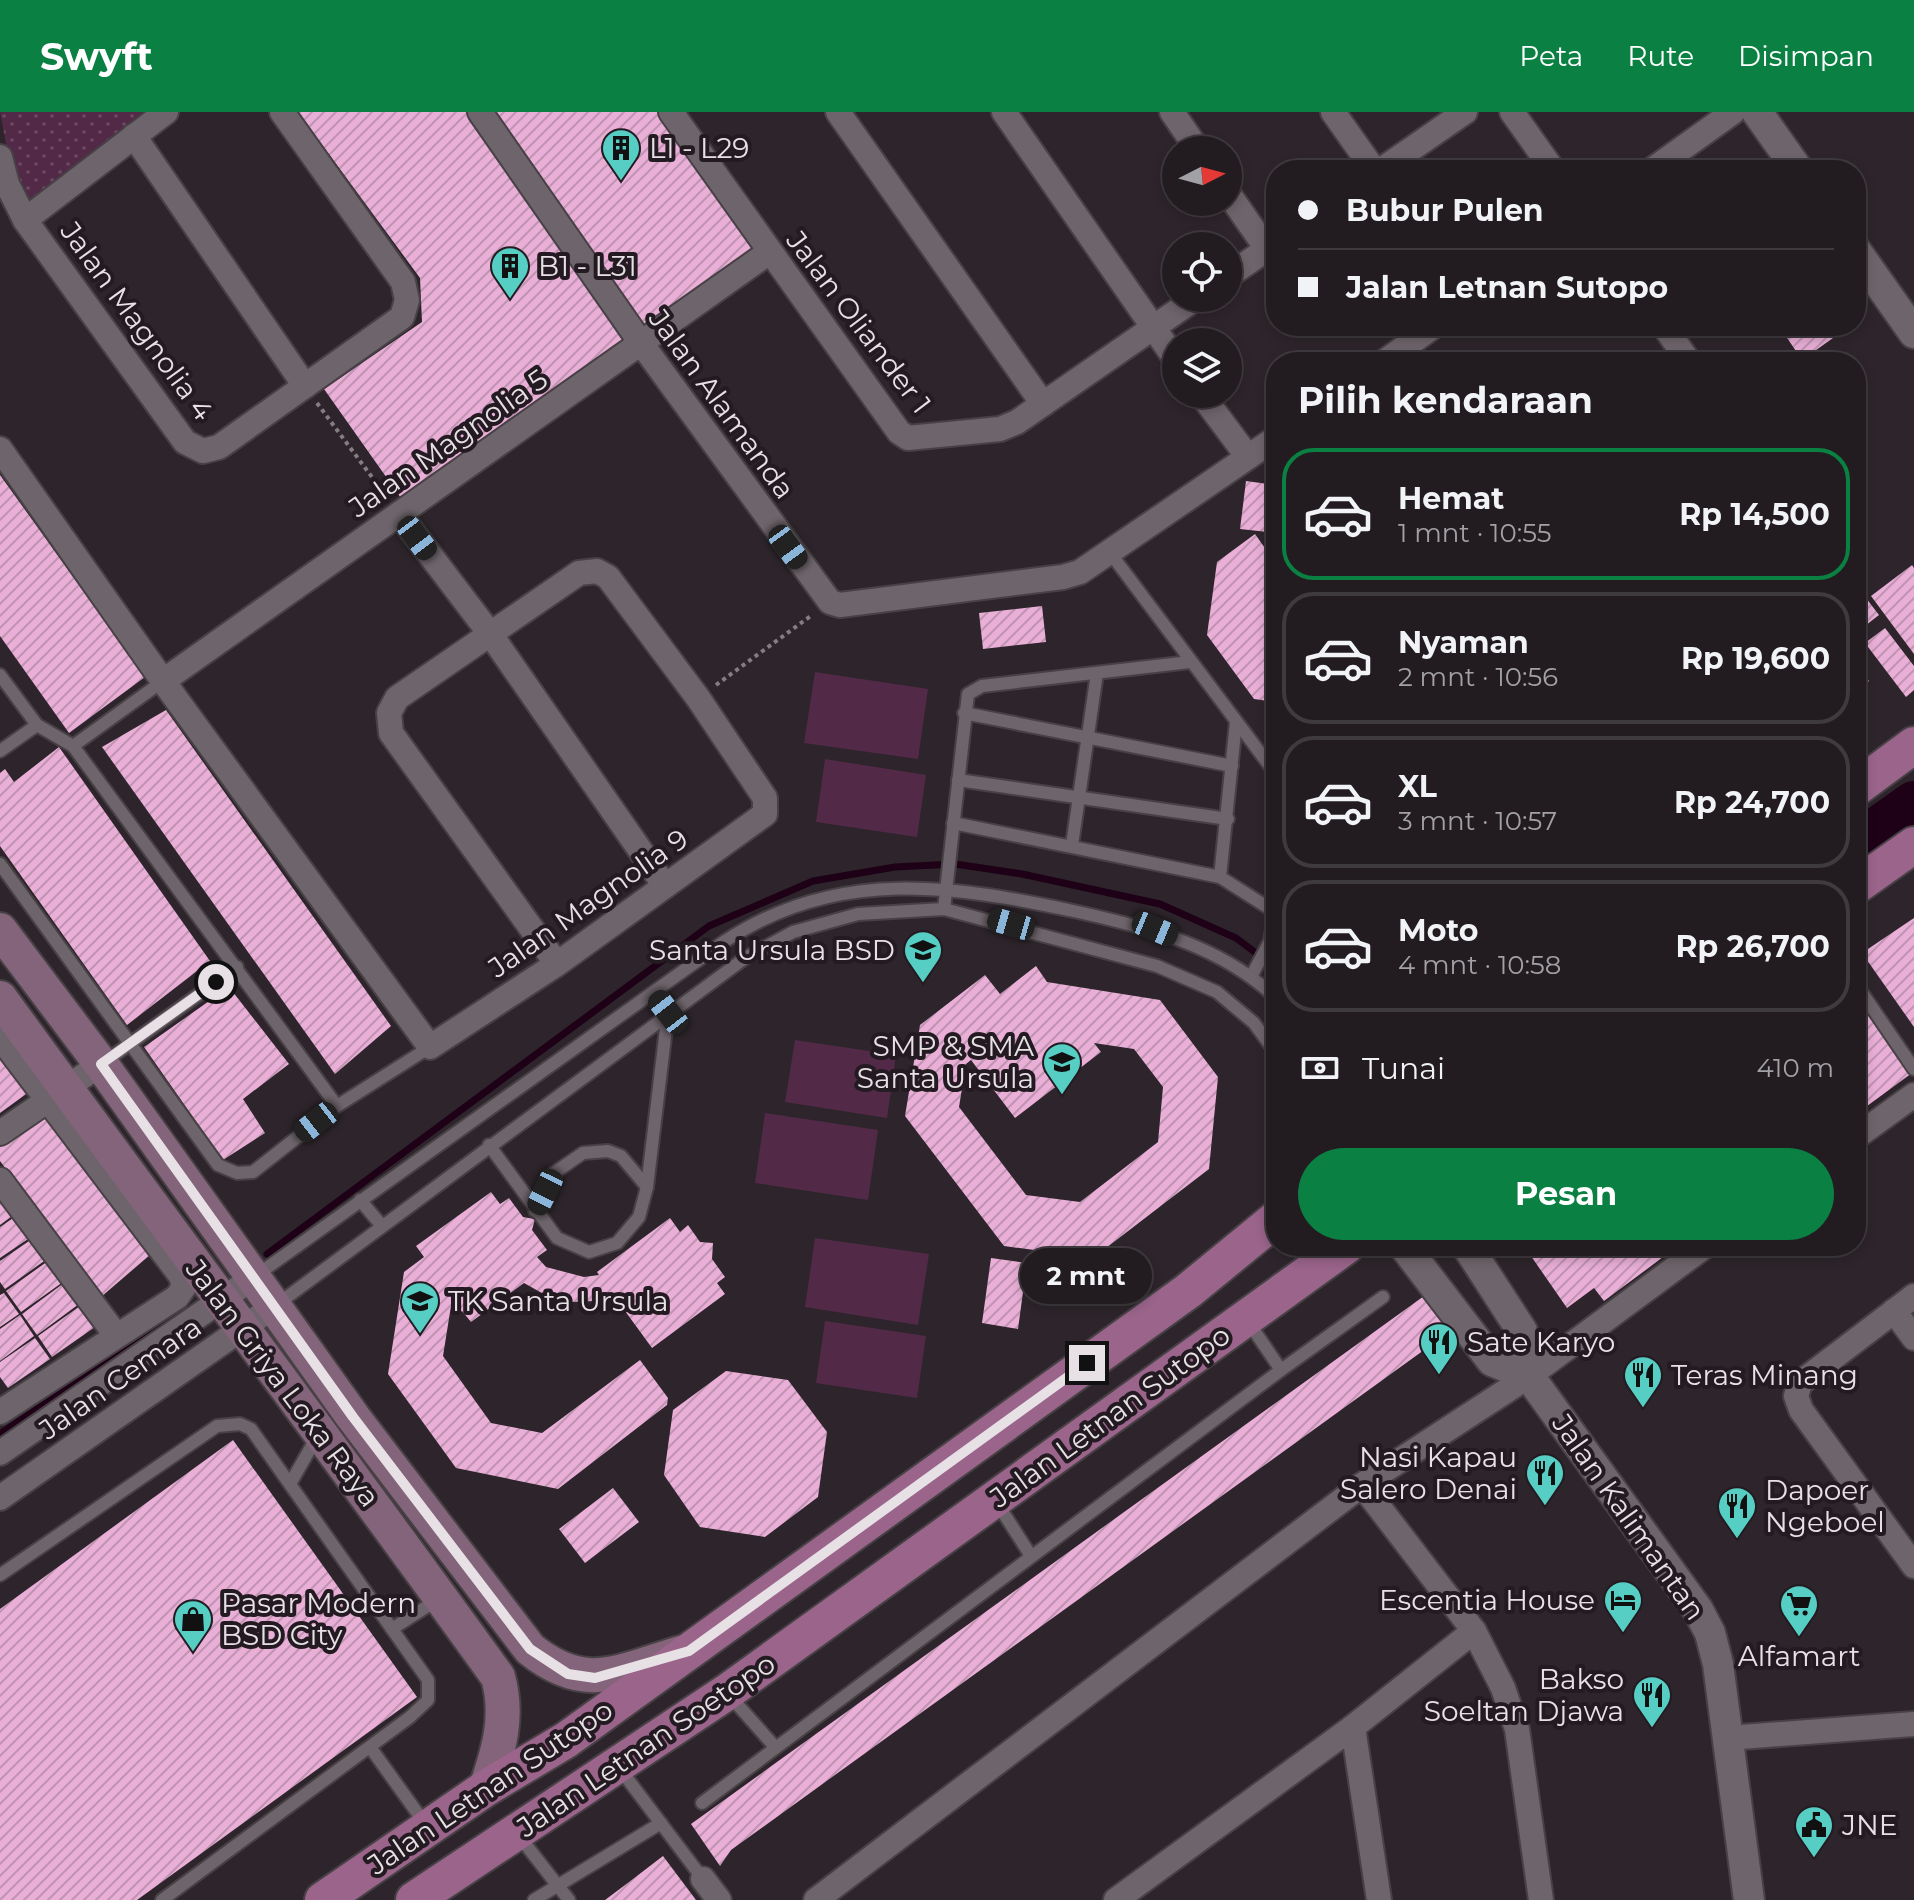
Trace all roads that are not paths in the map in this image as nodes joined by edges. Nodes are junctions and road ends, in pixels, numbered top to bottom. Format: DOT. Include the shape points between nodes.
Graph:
graph roads {
  1 [pos="166,112"];
  2 [pos="282,112"];
  3 [pos="480,112"];
  4 [pos="838,112"];
  5 [pos="1004,112"];
  6 [pos="1172,112"];
  7 [pos="1333,112"];
  8 [pos="1465,112"];
  9 [pos="1512,112"];
  10 [pos="1733,112"];
  11 [pos="1757,112"];
  12 [pos="680,118"];
  13 [pos="134,136"];
  14 [pos="1188,136"];
  15 [pos="0,157"];
  16 [pos="1367,160"];
  17 [pos="1395,160"];
  18 [pos="1546,160"];
  19 [pos="1666,160"];
  20 [pos="1791,160"];
  21 [pos="1242,210"];
  22 [pos="25,220"];
  23 [pos="1266,240"];
  24 [pos="1266,249"];
  25 [pos="768,253"];
  26 [pos="1866,265"];
  27 [pos="1242,266"];
  28 [pos="1175,312"];
  29 [pos="1152,328"];
  30 [pos="1914,333"];
  31 [pos="1420,336"];
  32 [pos="1162,341"];
  33 [pos="641,343"];
  34 [pos="1398,352"];
  35 [pos="305,386"];
  36 [pos="1043,404"];
  37 [pos="1211,408"];
  38 [pos="1266,445"];
  39 [pos="0,449"];
  40 [pos="1248,457"];
  41 [pos="399,514"];
  42 [pos="1111,554"];
  43 [pos="491,635"];
  44 [pos="1190,662"];
  45 [pos="1097,673"];
  46 [pos="0,675"];
  47 [pos="163,681"];
  48 [pos="964,713"];
  49 [pos="1236,722"];
  50 [pos="37,725"];
  51 [pos="1088,738"];
  52 [pos="1914,745"];
  53 [pos="73,746"];
  54 [pos="0,751"];
  55 [pos="1266,761"];
  56 [pos="1232,766"];
  57 [pos="958,780"];
  58 [pos="1866,781"];
  59 [pos="1080,795"];
  60 [pos="1228,819"];
  61 [pos="953,823"];
  62 [pos="1072,845"];
  63 [pos="1914,845"];
  64 [pos="0,864"];
  65 [pos="1220,877"];
  66 [pos="1866,879"];
  67 [pos="946,885"];
  68 [pos="665,886"];
  69 [pos="808,902"];
  70 [pos="1266,907"];
  71 [pos="944,909"];
  72 [pos="821,925"];
  73 [pos="0,930"];
  74 [pos="1266,950"];
  75 [pos="557,964"];
  76 [pos="237,967"];
  77 [pos="1252,975"];
  78 [pos="1266,988"];
  79 [pos="654,994"];
  80 [pos="0,998"];
  81 [pos="1866,999"];
  82 [pos="668,1012"];
  83 [pos="0,1037"];
  84 [pos="1266,1039"];
  85 [pos="131,1044"];
  86 [pos="430,1047"];
  87 [pos="101,1064"];
  88 [pos="1914,1069"];
  89 [pos="56,1095"];
  90 [pos="1914,1095"];
  91 [pos="337,1106"];
  92 [pos="1866,1130"];
  93 [pos="0,1133"];
  94 [pos="489,1145"];
  95 [pos="0,1180"];
  96 [pos="647,1187"];
  97 [pos="360,1200"];
  98 [pos="535,1211"];
  99 [pos="382,1226"];
  100 [pos="1266,1227"];
  101 [pos="1332,1256"];
  102 [pos="1412,1256"];
  103 [pos="1473,1256"];
  104 [pos="1691,1256"];
  105 [pos="253,1278"];
  106 [pos="1914,1296"];
  107 [pos="1383,1297"];
  108 [pos="221,1300"];
  109 [pos="273,1307"];
  110 [pos="1894,1311"];
  111 [pos="1245,1317"];
  112 [pos="244,1328"];
  113 [pos="116,1335"];
  114 [pos="1914,1338"];
  115 [pos="1281,1370"];
  116 [pos="1529,1376"];
  117 [pos="2,1406"];
  118 [pos="321,1430"];
  119 [pos="0,1453"];
  120 [pos="290,1484"];
  121 [pos="1362,1485"];
  122 [pos="0,1498"];
  123 [pos="995,1500"];
  124 [pos="1031,1556"];
  125 [pos="1914,1566"];
  126 [pos="0,1575"];
  127 [pos="875,1588"];
  128 [pos="441,1598"];
  129 [pos="392,1629"];
  130 [pos="1474,1631"];
  131 [pos="689,1651"];
  132 [pos="727,1692"];
  133 [pos="1914,1724"];
  134 [pos="1353,1727"];
  135 [pos="1728,1738"];
  136 [pos="370,1747"];
  137 [pos="775,1747"];
  138 [pos="618,1766"];
  139 [pos="486,1788"];
  140 [pos="702,1803"];
  141 [pos="661,1823"];
  142 [pos="428,1828"];
  143 [pos="517,1833"];
  144 [pos="703,1879"];
  145 [pos="558,1885"];
  146 [pos="162,1900"];
  147 [pos="323,1900"];
  148 [pos="414,1900"];
  149 [pos="534,1900"];
  150 [pos="569,1900"];
  151 [pos="719,1900"];
  152 [pos="816,1900"];
  153 [pos="1116,1900"];
  154 [pos="1379,1900"];
  155 [pos="1541,1900"];
  156 [pos="1749,1900"];
  1 -- 13 [label="street"];
  2 -- 35 [label="street, Jalan Magnolia 4" via="403,282 407,300 402,317"];
  3 -- 33 [label="street, Jalan Alamanda"];
  4 -- 36 [label="street"];
  5 -- 29 [label="street"];
  6 -- 14 [label="street"];
  7 -- 16 [label="street"];
  8 -- 17 [label="street"];
  9 -- 18 [label="street"];
  10 -- 19 [label="street"];
  11 -- 20 [label="street"];
  12 -- 25 [label="street, Jalan Oliander 1"];
  13 -- 22 [label="street"];
  13 -- 35 [label="street"];
  15 -- 22 [label="street, Jalan Magnolia 4"];
  21 -- 23 [label="street"];
  22 -- 35 [label="street, Jalan Magnolia 4" via="185,442 203,451 219,447"];
  24 -- 27 [label="street"];
  25 -- 33 [label="street, Jalan Magnolia 5"];
  25 -- 36 [label="street, Jalan Oliander 1" via="908,438 1000,429"];
  26 -- 30 [label="street"];
  28 -- 29 [label="street, Jalan Oliander 1"];
  29 -- 32 [label="street"];
  29 -- 36 [label="street, Jalan Oliander 1"];
  31 -- 34 [label="street"];
  33 -- 41 [label="street, Jalan Magnolia 5"];
  33 -- 42 [label="street, Jalan Alamanda" via="830,602 840,605 1063,577"];
  37 -- 40 [label="street"];
  38 -- 40 [label="street"];
  39 -- 47 [label="street"];
  40 -- 42 [label="street"];
  41 -- 43 [label="street"];
  41 -- 47 [label="street, Jalan Magnolia 5"];
  42 -- 44 [label="lane"];
  43 -- 68 [label="street"];
  43 -- 68 [label="street, Jalan Magnolia 9" via="579,573 597,571 608,577 698,698 765,798 765,814"];
  43 -- 75 [label="street" via="397,698 389,713 391,733"];
  44 -- 45 [label="lane"];
  44 -- 49 [label="lane"];
  45 -- 48 [label="lane" via="982,686 968,694"];
  45 -- 51 [label="lane"];
  46 -- 50 [label="lane"];
  47 -- 53 [label="lane"];
  47 -- 86 [label="street"];
  48 -- 51 [label="lane"];
  48 -- 57 [label="lane"];
  49 -- 55 [label="lane"];
  49 -- 56 [label="lane"];
  50 -- 53 [label="lane"];
  50 -- 54 [label="lane"];
  51 -- 56 [label="lane"];
  51 -- 59 [label="lane"];
  52 -- 58 [label="main road"];
  53 -- 76 [label="lane"];
  56 -- 60 [label="lane"];
  57 -- 59 [label="lane"];
  57 -- 61 [label="lane"];
  59 -- 60 [label="lane"];
  59 -- 62 [label="lane"];
  60 -- 65 [label="lane"];
  61 -- 62 [label="lane"];
  61 -- 67 [label="lane"];
  62 -- 65 [label="lane"];
  63 -- 66 [label="main road"];
  64 -- 85 [label="lane"];
  65 -- 70 [label="lane"];
  67 -- 69 [label="lane" via="852,891"];
  67 -- 71 [label="lane"];
  67 -- 77 [label="lane" via="1155,929"];
  68 -- 75 [label="street, Jalan Magnolia 9"];
  69 -- 72 [label="lane"];
  69 -- 79 [label="lane" via="757,920"];
  71 -- 72 [label="lane" via="858,914"];
  71 -- 84 [label="lane" via="1157,966 1217,992"];
  72 -- 82 [label="lane" via="767,945"];
  73 -- 87 [label="main road, Jalan Griya Loka Raya"];
  74 -- 77 [label="lane"];
  75 -- 86 [label="street, Jalan Magnolia 9"];
  76 -- 85 [label="lane"];
  76 -- 91 [label="lane"];
  77 -- 78 [label="lane"];
  79 -- 82 [label="lane"];
  79 -- 97 [label="lane"];
  80 -- 89 [label="main road, Jalan Griya Loka Raya"];
  81 -- 88 [label="lane"];
  82 -- 94 [label="lane"];
  82 -- 96 [label="lane"];
  83 -- 89 [label="street"];
  85 -- 87 [label="lane"];
  85 -- 91 [label="lane" via="218,1165 237,1173 253,1172"];
  86 -- 91 [label="lane"];
  87 -- 89 [label="street"];
  87 -- 105 [label="main road, Jalan Griya Loka Raya"];
  89 -- 93 [label="street"];
  89 -- 108 [label="main road, Jalan Griya Loka Raya"];
  89 -- 113 [label="street" via="184,1287 177,1297"];
  90 -- 92 [label="street"];
  94 -- 98 [label="lane"];
  94 -- 99 [label="lane"];
  95 -- 113 [label="street"];
  96 -- 98 [label="lane" via="621,1156 583,1153 554,1173"];
  96 -- 98 [label="lane" via="639,1217 617,1243 589,1252 557,1238"];
  97 -- 99 [label="lane"];
  97 -- 105 [label="lane"];
  99 -- 109 [label="lane"];
  100 -- 131 [label="main road, Jalan Letnan Sutopo" via="1188,1291"];
  101 -- 111 [label="main road, Jalan Letnan Sutopo"];
  102 -- 116 [label="street" via="1492,1361"];
  103 -- 116 [label="street, Jalan Kalimantan" via="1522,1331"];
  104 -- 116 [label="street"];
  105 -- 108 [label="street, Jalan Cemara"];
  105 -- 109 [label="main road, Jalan Griya Loka Raya"];
  106 -- 110 [label="street"];
  107 -- 115 [label="lane"];
  108 -- 112 [label="main road, Jalan Griya Loka Raya"];
  108 -- 119 [label="street, Jalan Cemara"];
  109 -- 112 [label="street, Jalan Cemara"];
  109 -- 131 [label="main road, Jalan Griya Loka Raya" via="530,1649 568,1674 595,1678"];
  110 -- 114 [label="street"];
  110 -- 125 [label="street" via="1800,1383 1796,1396"];
  111 -- 115 [label="lane"];
  111 -- 123 [label="main road, Jalan Letnan Sutopo"];
  112 -- 118 [label="main road, Jalan Griya Loka Raya"];
  112 -- 122 [label="street, Jalan Cemara"];
  113 -- 117 [label="street"];
  115 -- 124 [label="lane"];
  116 -- 121 [label="street"];
  116 -- 135 [label="street, Jalan Kalimantan" via="1698,1610 1718,1664"];
  118 -- 120 [label="lane"];
  118 -- 128 [label="main road, Jalan Griya Loka Raya"];
  120 -- 126 [label="lane" via="251,1429 240,1424 217,1426"];
  120 -- 129 [label="lane"];
  121 -- 130 [label="street"];
  121 -- 152 [label="street"];
  123 -- 124 [label="lane"];
  123 -- 127 [label="main road, Jalan Letnan Sutopo"];
  124 -- 137 [label="lane"];
  127 -- 132 [label="main road, Jalan Letnan Soetopo"];
  128 -- 129 [label="lane"];
  128 -- 139 [label="main road, Jalan Griya Loka Raya" via="498,1677 505,1701 498,1752"];
  129 -- 136 [label="lane" via="428,1680 428,1700"];
  130 -- 134 [label="street"];
  130 -- 155 [label="street" via="1517,1729"];
  131 -- 139 [label="main road, Jalan Letnan Sutopo" via="566,1740"];
  132 -- 137 [label="lane"];
  132 -- 138 [label="main road, Jalan Letnan Soetopo"];
  133 -- 135 [label="street"];
  134 -- 153 [label="street"];
  134 -- 154 [label="street"];
  135 -- 156 [label="street, Jalan Kalimantan"];
  136 -- 142 [label="lane"];
  136 -- 146 [label="lane"];
  137 -- 140 [label="lane"];
  138 -- 141 [label="lane"];
  138 -- 143 [label="main road, Jalan Letnan Soetopo"];
  139 -- 142 [label="main road, Jalan Letnan Sutopo"];
  141 -- 144 [label="lane"];
  141 -- 145 [label="lane"];
  142 -- 147 [label="main road, Jalan Letnan Sutopo"];
  143 -- 145 [label="lane"];
  143 -- 148 [label="main road, Jalan Letnan Soetopo"];
  144 -- 151 [label="street"];
  145 -- 149 [label="lane"];
  145 -- 150 [label="lane"];
}
